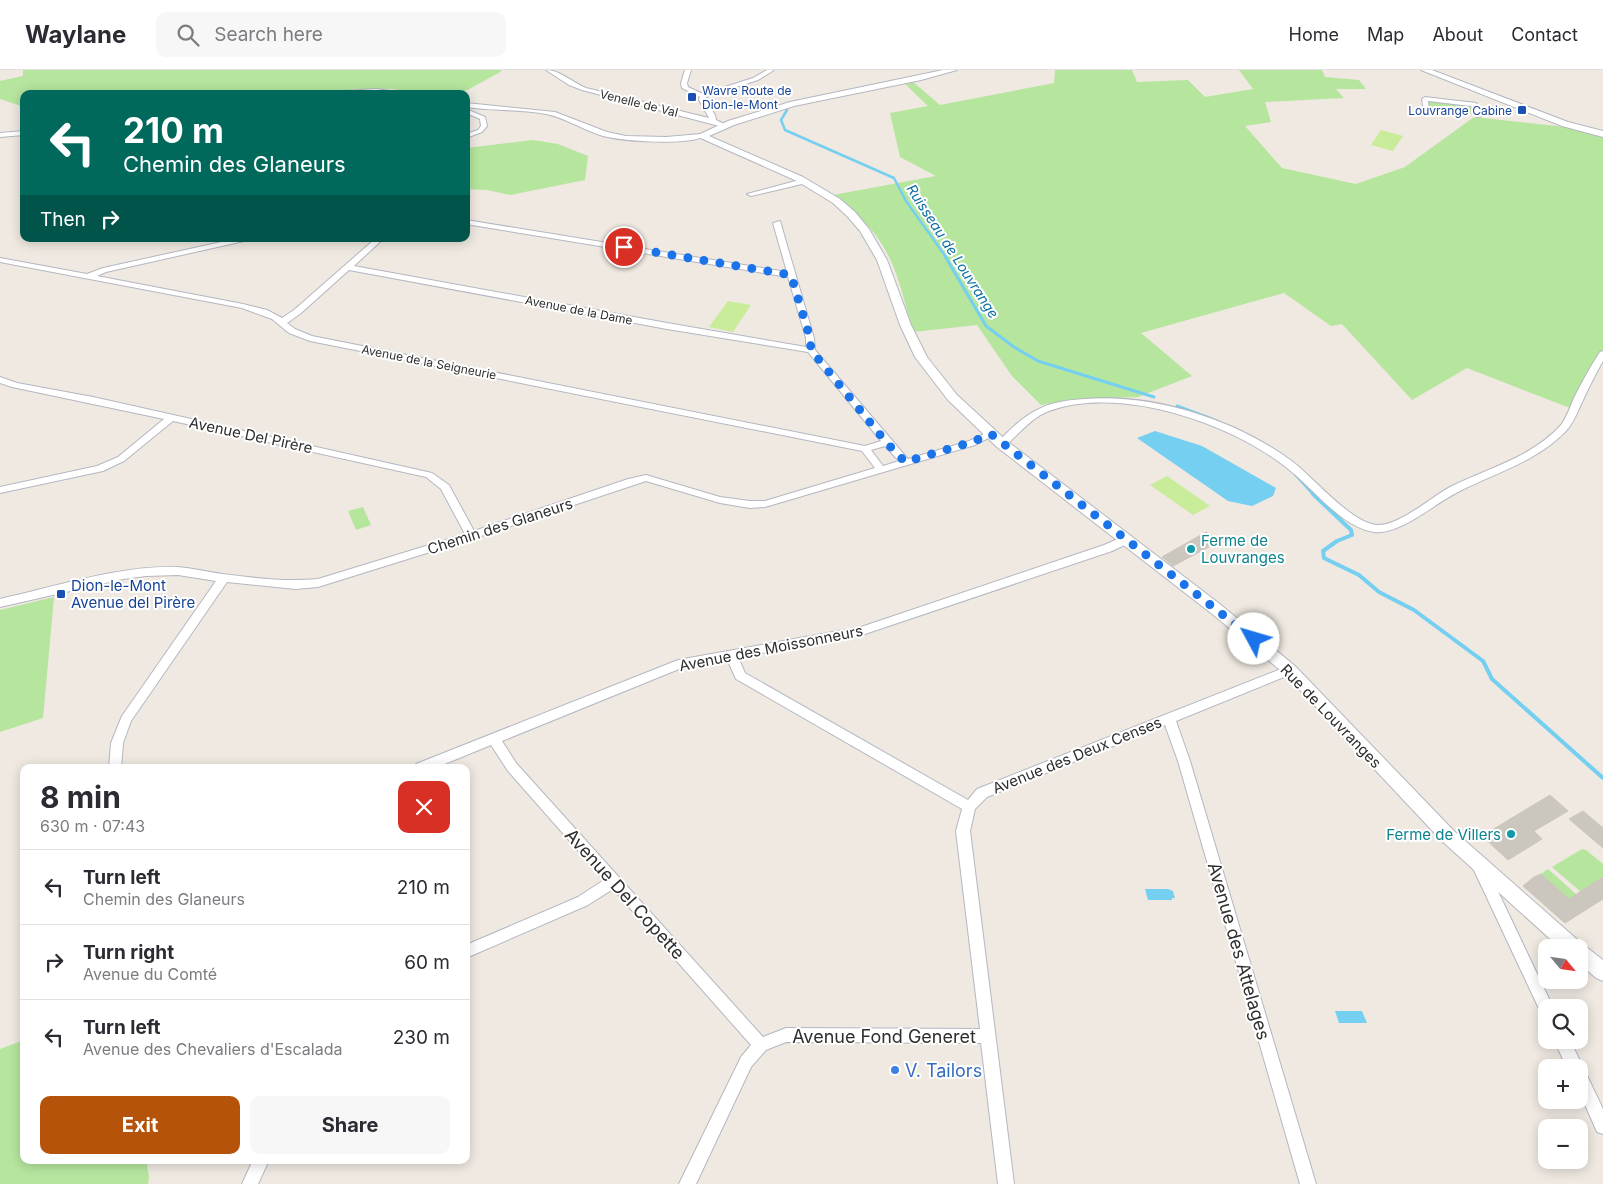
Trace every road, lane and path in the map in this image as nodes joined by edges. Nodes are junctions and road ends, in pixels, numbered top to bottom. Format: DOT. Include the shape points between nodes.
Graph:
graph roads {
  1 [pos="549,70"];
  2 [pos="688,70"];
  3 [pos="771,70"];
  4 [pos="953,70"];
  5 [pos="1425,70"];
  6 [pos="703,96"];
  7 [pos="470,105"];
  8 [pos="1426,110"];
  9 [pos="470,113"];
  10 [pos="1479,116"];
  11 [pos="713,121"];
  12 [pos="1603,124"];
  13 [pos="723,125"];
  14 [pos="1579,128"];
  15 [pos="20,133"];
  16 [pos="1603,134"];
  17 [pos="0,135"];
  18 [pos="470,135"];
  19 [pos="701,136"];
  20 [pos="804,181"];
  21 [pos="751,194"];
  22 [pos="470,223"];
  23 [pos="777,223"];
  24 [pos="230,242"];
  25 [pos="376,242"];
  26 [pos="0,260"];
  27 [pos="347,267"];
  28 [pos="791,275"];
  29 [pos="90,276"];
  30 [pos="282,322"];
  31 [pos="811,350"];
  32 [pos="1603,354"];
  33 [pos="0,380"];
  34 [pos="171,418"];
  35 [pos="997,439"];
  36 [pos="886,442"];
  37 [pos="865,449"];
  38 [pos="905,462"];
  39 [pos="880,469"];
  40 [pos="0,490"];
  41 [pos="471,536"];
  42 [pos="1127,539"];
  43 [pos="224,578"];
  44 [pos="0,603"];
  45 [pos="731,654"];
  46 [pos="1290,670"];
  47 [pos="1169,719"];
  48 [pos="494,739"];
  49 [pos="115,764"];
  50 [pos="430,764"];
  51 [pos="969,807"];
  52 [pos="1477,862"];
  53 [pos="614,881"];
  54 [pos="1564,939"];
  55 [pos="470,950"];
  56 [pos="1588,959"];
  57 [pos="1603,972"];
  58 [pos="1542,999"];
  59 [pos="988,1036"];
  60 [pos="761,1045"];
  61 [pos="1588,1094"];
  62 [pos="1603,1126"];
  63 [pos="259,1164"];
  64 [pos="250,1184"];
  65 [pos="687,1184"];
  66 [pos="1006,1184"];
  67 [pos="1308,1184"];
  1 -- 11 [label="street, Venelle de Val" via="584,89"];
  2 -- 6 [label="street" via="685,88"];
  3 -- 6 [label="street" via="747,82"];
  4 -- 13 [label="street" via="772,110"];
  5 -- 14 [label="street"];
  6 -- 11 [label="street"];
  7 -- 19 [label="street" via="553,113 620,137"];
  8 -- 10 [label="street" via="1425,99 1466,103 1474,104"];
  9 -- 18 [label="street" via="483,118 484,126"];
  11 -- 13 [label="street, Venelle de Val"];
  12 -- 14 [label="street"];
  13 -- 19 [label="street"];
  14 -- 16 [label="street"];
  15 -- 17 [label="street"];
  19 -- 20 [label="street, Rue de Louvranges"];
  20 -- 21 [label="street"];
  20 -- 35 [label="street, Rue de Louvranges" via="850,213 867,232 882,256 905,323 922,360 969,415"];
  22 -- 28 [label="street"];
  23 -- 28 [label="street"];
  24 -- 29 [label="street" via="102,270"];
  25 -- 27 [label="street"];
  26 -- 29 [label="street, Avenue de la Seigneurie"];
  27 -- 30 [label="street"];
  27 -- 31 [label="street, Avenue de la Dame"];
  28 -- 31 [label="street"];
  29 -- 30 [label="street, Avenue de la Seigneurie" via="243,306"];
  30 -- 37 [label="street, Avenue de la Seigneurie" via="292,331 310,338"];
  31 -- 36 [label="street"];
  32 -- 35 [label="street, Chemin des Glaneurs" via="1580,395 1574,414 1552,440 1397,523 1380,528 1370,527 1346,514 1290,464 1204,420 1170,408 1117,402 1055,406"];
  33 -- 34 [label="street, Avenue Del Pirère"];
  34 -- 40 [label="street" via="138,447 100,469"];
  34 -- 41 [label="street, Avenue Del Pirère" via="429,475 445,487"];
  35 -- 38 [label="street, Chemin des Glaneurs" via="972,442"];
  35 -- 42 [label="street, Rue de Louvranges"];
  36 -- 37 [label="street, Avenue de la Seigneurie"];
  36 -- 38 [label="street"];
  37 -- 39 [label="street"];
  38 -- 39 [label="street, Chemin des Glaneurs"];
  39 -- 41 [label="street, Chemin des Glaneurs" via="782,500 748,506 646,478"];
  41 -- 43 [label="street, Chemin des Glaneurs" via="318,583 296,585"];
  42 -- 45 [label="street, Avenue des Moissonneurs" via="862,631"];
  42 -- 46 [label="street, Rue de Louvranges"];
  43 -- 44 [label="street, Chemin des Glaneurs" via="178,571 146,572 115,576"];
  43 -- 49 [label="street" via="126,719 117,742"];
  45 -- 48 [label="street, Avenue des Moissonneurs" via="682,663"];
  45 -- 51 [label="street" via="740,676"];
  46 -- 47 [label="street, Avenue des Deux Censes"];
  46 -- 52 [label="street, Rue de Louvranges"];
  47 -- 51 [label="street, Avenue des Deux Censes" via="982,793"];
  47 -- 67 [label="street, Avenue des Attelages"];
  48 -- 50 [label="street, Avenue des Moissonneurs"];
  48 -- 53 [label="street, Avenue Del Copette" via="512,767"];
  51 -- 59 [label="street" via="963,831"];
  52 -- 54 [label="street"];
  52 -- 58 [label="street, Rue de Louvranges"];
  53 -- 55 [label="street" via="583,901"];
  53 -- 60 [label="street, Avenue Del Copette"];
  56 -- 57 [label="street"];
  59 -- 60 [label="street, Avenue Fond Generet" via="786,1035"];
  59 -- 66 [label="street"];
  60 -- 65 [label="street, Avenue Fond Generet" via="746,1062"];
  61 -- 62 [label="street"];
  63 -- 64 [label="street"];
}
